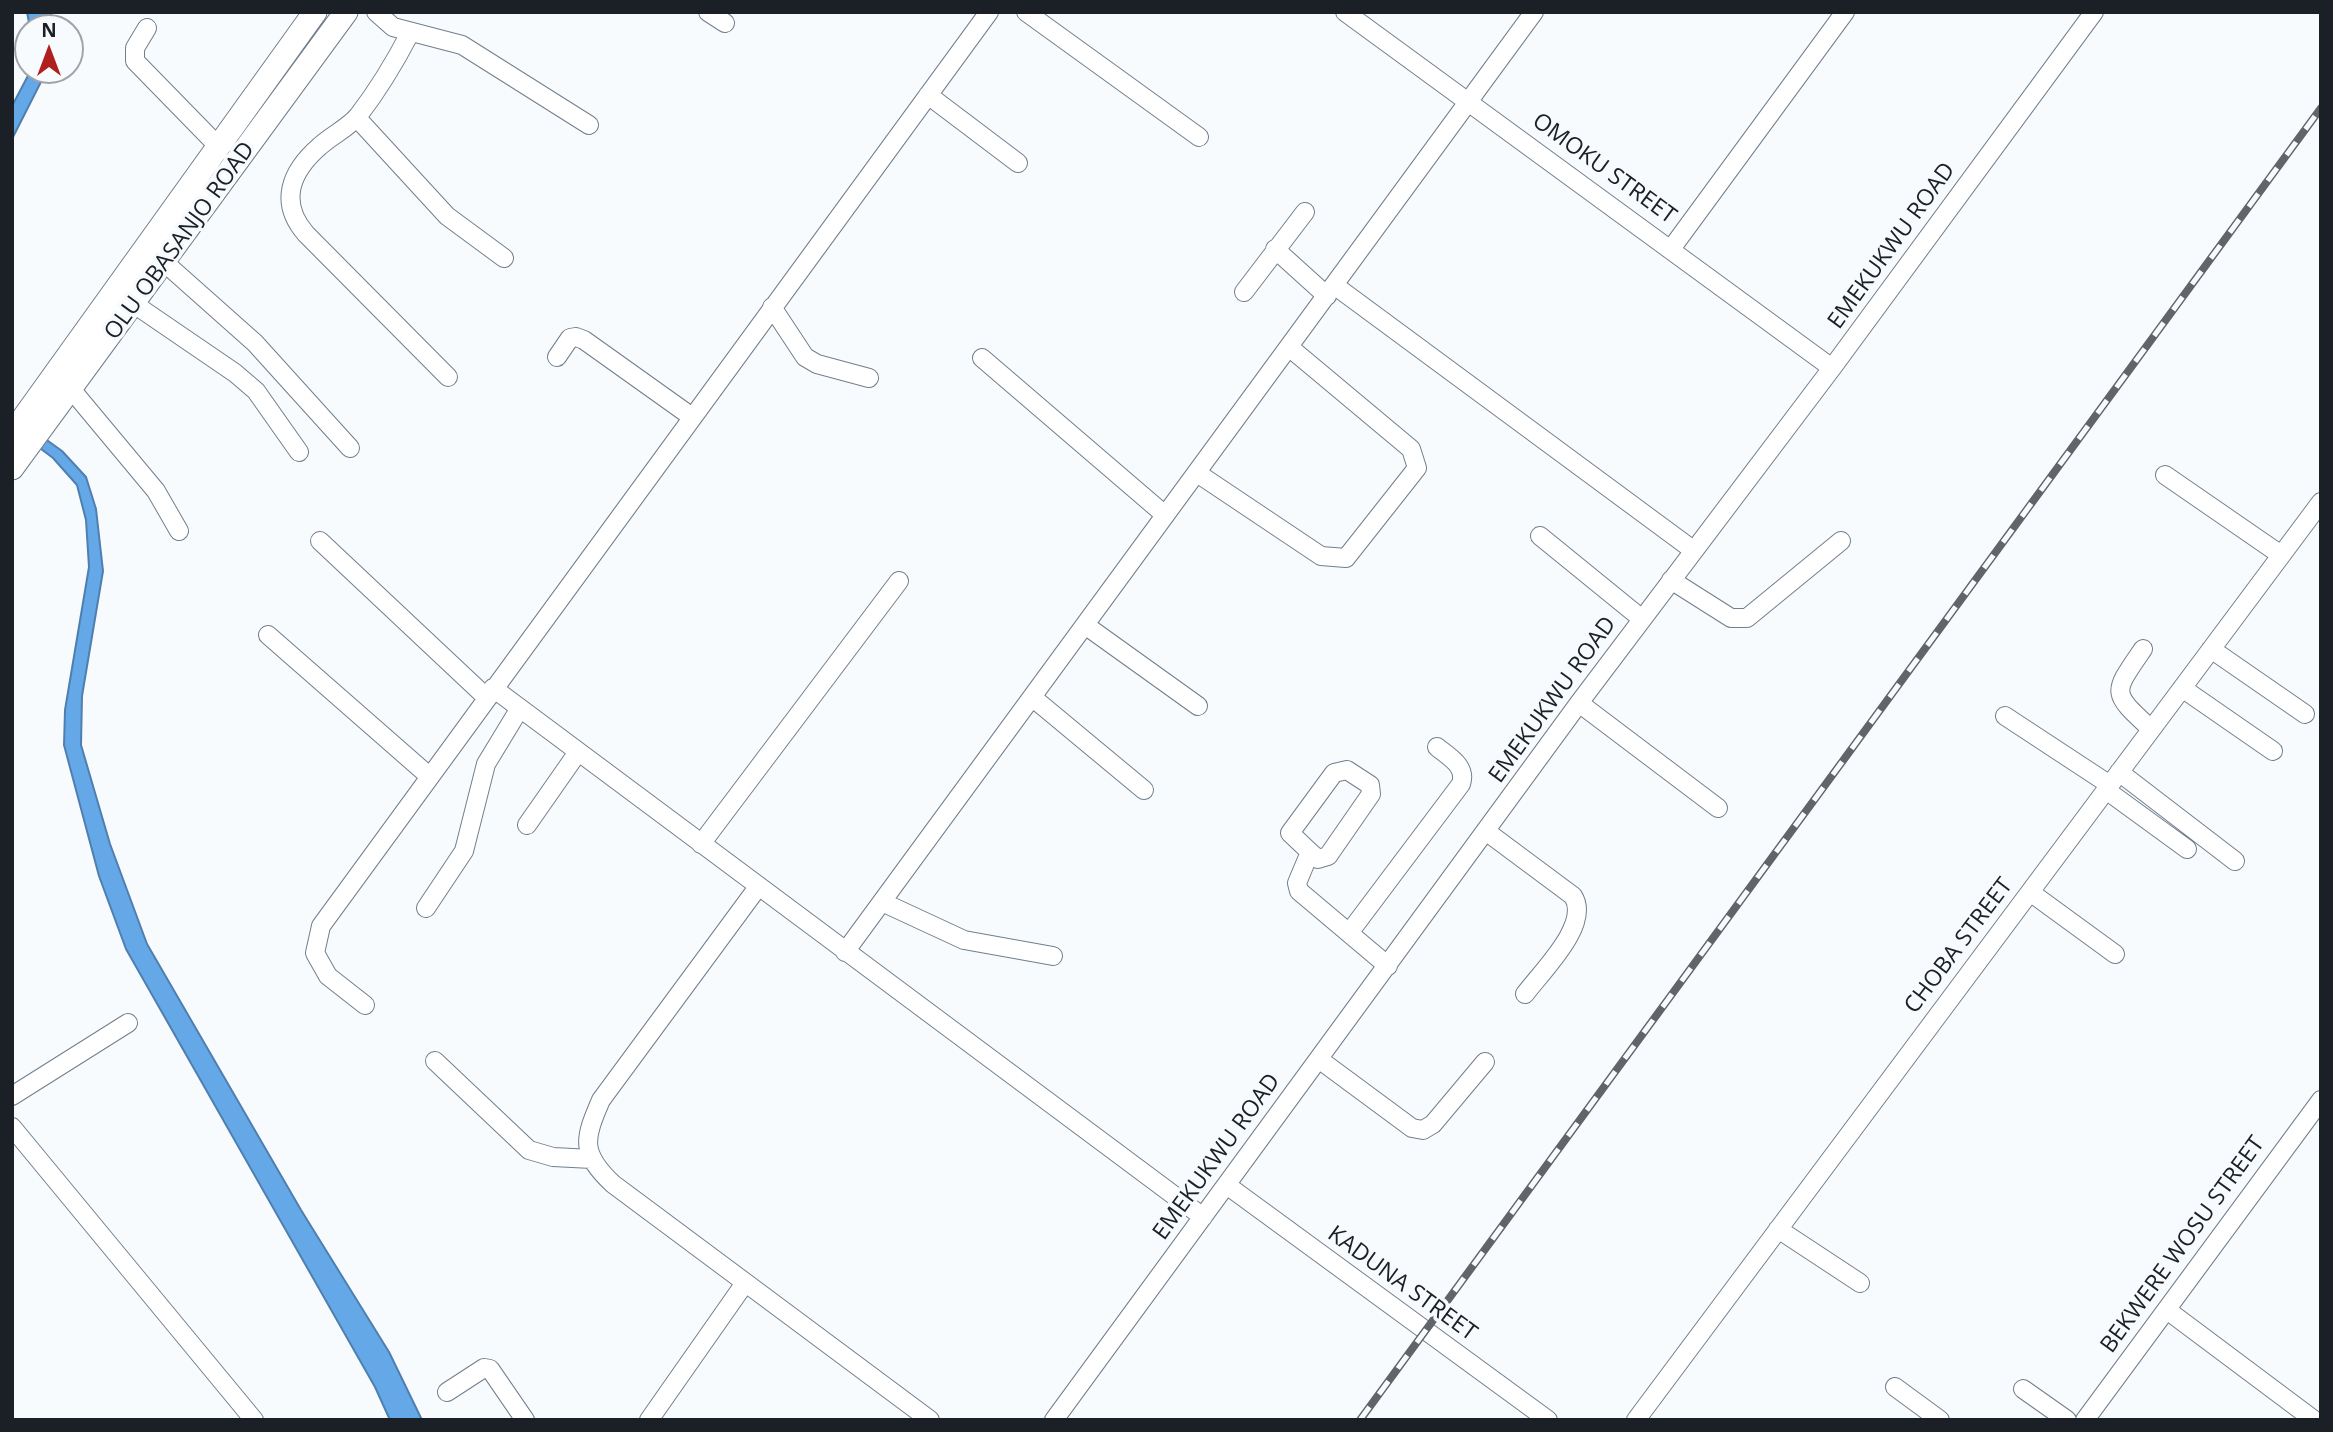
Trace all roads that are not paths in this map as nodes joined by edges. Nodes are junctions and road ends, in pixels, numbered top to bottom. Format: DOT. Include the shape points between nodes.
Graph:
graph roads {
  1 [pos="315,12"];
  2 [pos="346,12"];
  3 [pos="376,12"];
  4 [pos="708,12"];
  5 [pos="989,12"];
  6 [pos="1026,12"];
  7 [pos="1345,12"];
  8 [pos="1534,12"];
  9 [pos="1846,12"];
  10 [pos="2094,12"];
  11 [pos="725,23"];
  12 [pos="147,29"];
  13 [pos="410,33"];
  14 [pos="928,95"];
  15 [pos="1469,101"];
  16 [pos="357,118"];
  17 [pos="589,125"];
  18 [pos="1199,137"];
  19 [pos="218,146"];
  20 [pos="1018,163"];
  21 [pos="1305,212"];
  22 [pos="1275,249"];
  23 [pos="1671,249"];
  24 [pos="504,258"];
  25 [pos="164,263"];
  26 [pos="1330,290"];
  27 [pos="1244,292"];
  28 [pos="134,304"];
  29 [pos="772,307"];
  30 [pos="1289,347"];
  31 [pos="557,357"];
  32 [pos="982,358"];
  33 [pos="1832,368"];
  34 [pos="448,377"];
  35 [pos="869,378"];
  36 [pos="71,390"];
  37 [pos="45,408"];
  38 [pos="692,416"];
  39 [pos="350,448"];
  40 [pos="16,452"];
  41 [pos="299,452"];
  42 [pos="1197,473"];
  43 [pos="2165,475"];
  44 [pos="2321,502"];
  45 [pos="1165,515"];
  46 [pos="179,531"];
  47 [pos="1540,536"];
  48 [pos="320,541"];
  49 [pos="1841,541"];
  50 [pos="1693,550"];
  51 [pos="2281,555"];
  52 [pos="1671,580"];
  53 [pos="899,581"];
  54 [pos="1642,619"];
  55 [pos="1085,625"];
  56 [pos="268,635"];
  57 [pos="2143,649"];
  58 [pos="2211,649"];
  59 [pos="2182,688"];
  60 [pos="490,692"];
  61 [pos="1032,697"];
  62 [pos="1578,703"];
  63 [pos="1198,706"];
  64 [pos="520,708"];
  65 [pos="2305,714"];
  66 [pos="2006,716"];
  67 [pos="2151,729"];
  68 [pos="1437,747"];
  69 [pos="2273,751"];
  70 [pos="579,752"];
  71 [pos="429,776"];
  72 [pos="2112,782"];
  73 [pos="1144,790"];
  74 [pos="1718,808"];
  75 [pos="527,824"];
  76 [pos="1487,832"];
  77 [pos="701,844"];
  78 [pos="2187,849"];
  79 [pos="1310,852"];
  80 [pos="2235,861"];
  81 [pos="758,887"];
  82 [pos="2030,892"];
  83 [pos="882,902"];
  84 [pos="426,908"];
  85 [pos="1349,933"];
  86 [pos="845,952"];
  87 [pos="2115,954"];
  88 [pos="1053,956"];
  89 [pos="1388,966"];
  90 [pos="1525,994"];
  91 [pos="365,1004"];
  92 [pos="128,1023"];
  93 [pos="1320,1060"];
  94 [pos="435,1061"];
  95 [pos="1485,1062"];
  96 [pos="12,1096"];
  97 [pos="2321,1100"];
  98 [pos="12,1127"];
  99 [pos="592,1159"];
  100 [pos="1228,1186"];
  101 [pos="1203,1217"];
  102 [pos="1778,1229"];
  103 [pos="745,1283"];
  104 [pos="1860,1283"];
  105 [pos="2167,1310"];
  106 [pos="1895,1387"];
  107 [pos="2022,1389"];
  108 [pos="446,1392"];
  109 [pos="254,1420"];
  110 [pos="525,1420"];
  111 [pos="649,1420"];
  112 [pos="930,1420"];
  113 [pos="1054,1420"];
  114 [pos="1548,1420"];
  115 [pos="1636,1420"];
  116 [pos="1940,1420"];
  117 [pos="2067,1420"];
  118 [pos="2085,1420"];
  119 [pos="2314,1420"];
  1 -- 19 [label="main road, OLU OBASANJO ROAD"];
  2 -- 25 [label="main road, OLU OBASANJO ROAD"];
  3 -- 13 [label="street" via="393,27"];
  4 -- 11 [label="street"];
  5 -- 14 [label="street"];
  6 -- 18 [label="street"];
  7 -- 15 [label="street, OMOKU STREET"];
  8 -- 15 [label="street"];
  9 -- 23 [label="street"];
  10 -- 33 [label="street, EMEKUKWU ROAD"];
  12 -- 19 [label="street" via="135,48 135,61"];
  13 -- 16 [label="street"];
  13 -- 17 [label="street" via="462,45"];
  14 -- 20 [label="street"];
  14 -- 29 [label="street"];
  15 -- 23 [label="street, OMOKU STREET"];
  15 -- 26 [label="street"];
  16 -- 24 [label="street" via="447,216"];
  16 -- 34 [label="street" via="301,166 292,185 292,219"];
  19 -- 37 [label="main road, OLU OBASANJO ROAD"];
  21 -- 22 [label="street"];
  22 -- 26 [label="street"];
  22 -- 27 [label="street"];
  23 -- 33 [label="street, OMOKU STREET"];
  25 -- 28 [label="main road, OLU OBASANJO ROAD"];
  25 -- 39 [label="street" via="254,343"];
  26 -- 30 [label="street"];
  26 -- 50 [label="street"];
  28 -- 36 [label="main road, OLU OBASANJO ROAD"];
  28 -- 41 [label="street" via="256,391"];
  29 -- 35 [label="street" via="805,357"];
  29 -- 38 [label="street"];
  30 -- 42 [label="street"];
  30 -- 42 [label="street" via="1410,449 1417,468 1346,558 1337,560 1321,556"];
  31 -- 38 [label="street" via="570,338 584,340"];
  32 -- 45 [label="street"];
  33 -- 50 [label="street, EMEKUKWU ROAD"];
  36 -- 37 [label="main road, OLU OBASANJO ROAD"];
  36 -- 46 [label="street" via="149,481"];
  37 -- 40 [label="main road, OLU OBASANJO ROAD"];
  38 -- 60 [label="street"];
  42 -- 45 [label="street"];
  43 -- 51 [label="street"];
  44 -- 51 [label="street, CHOBA STREET"];
  45 -- 55 [label="street"];
  47 -- 54 [label="street"];
  48 -- 60 [label="street"];
  49 -- 52 [label="street" via="1747,618 1731,618"];
  50 -- 52 [label="street, EMEKUKWU ROAD"];
  51 -- 58 [label="street, CHOBA STREET"];
  52 -- 54 [label="street, EMEKUKWU ROAD"];
  53 -- 77 [label="street"];
  54 -- 62 [label="street, EMEKUKWU ROAD"];
  55 -- 61 [label="street"];
  55 -- 63 [label="street"];
  56 -- 71 [label="street"];
  57 -- 67 [label="street" via="2119,683 2119,694"];
  58 -- 59 [label="street, CHOBA STREET"];
  58 -- 65 [label="street"];
  59 -- 67 [label="street, CHOBA STREET"];
  59 -- 69 [label="street"];
  60 -- 64 [label="street"];
  60 -- 71 [label="street"];
  61 -- 73 [label="street"];
  61 -- 83 [label="street"];
  62 -- 74 [label="street"];
  62 -- 76 [label="street, EMEKUKWU ROAD"];
  64 -- 70 [label="street"];
  64 -- 84 [label="street" via="486,764 464,851"];
  66 -- 72 [label="street"];
  67 -- 72 [label="street, CHOBA STREET"];
  68 -- 85 [label="street" via="1461,767 1461,784"];
  70 -- 75 [label="street"];
  70 -- 77 [label="street"];
  71 -- 91 [label="street" via="321,926 316,953 328,976"];
  72 -- 78 [label="street"];
  72 -- 80 [label="street"];
  72 -- 82 [label="street, CHOBA STREET"];
  76 -- 89 [label="street, EMEKUKWU ROAD"];
  76 -- 90 [label="street" via="1578,904 1577,925"];
  77 -- 81 [label="street"];
  79 -- 79 [label="street" via="1290,833 1334,773 1347,770 1370,785 1371,794 1328,856 1318,859"];
  79 -- 85 [label="street" via="1297,883 1299,891"];
  81 -- 86 [label="street"];
  81 -- 99 [label="street" via="601,1100 586,1144"];
  82 -- 87 [label="street"];
  82 -- 102 [label="street, CHOBA STREET"];
  83 -- 86 [label="street"];
  83 -- 88 [label="street" via="964,940"];
  85 -- 89 [label="street"];
  86 -- 101 [label="street"];
  89 -- 93 [label="street, EMEKUKWU ROAD"];
  92 -- 96 [label="street"];
  93 -- 95 [label="street" via="1412,1128 1423,1130 1433,1125"];
  93 -- 100 [label="street, EMEKUKWU ROAD"];
  94 -- 99 [label="street" via="529,1150 553,1157"];
  97 -- 105 [label="street, BEKWERE WOSU STREET"];
  98 -- 109 [label="street"];
  99 -- 103 [label="street" via="613,1184"];
  100 -- 101 [label="street, EMEKUKWU ROAD"];
  100 -- 114 [label="street, KADUNA STREET"];
  101 -- 113 [label="street, EMEKUKWU ROAD"];
  102 -- 104 [label="street"];
  102 -- 115 [label="street, CHOBA STREET"];
  103 -- 111 [label="street"];
  103 -- 112 [label="street"];
  105 -- 118 [label="street, BEKWERE WOSU STREET"];
  105 -- 119 [label="street"];
  106 -- 116 [label="street"];
  107 -- 117 [label="street"];
  108 -- 110 [label="street" via="484,1368 490,1369"];
}
